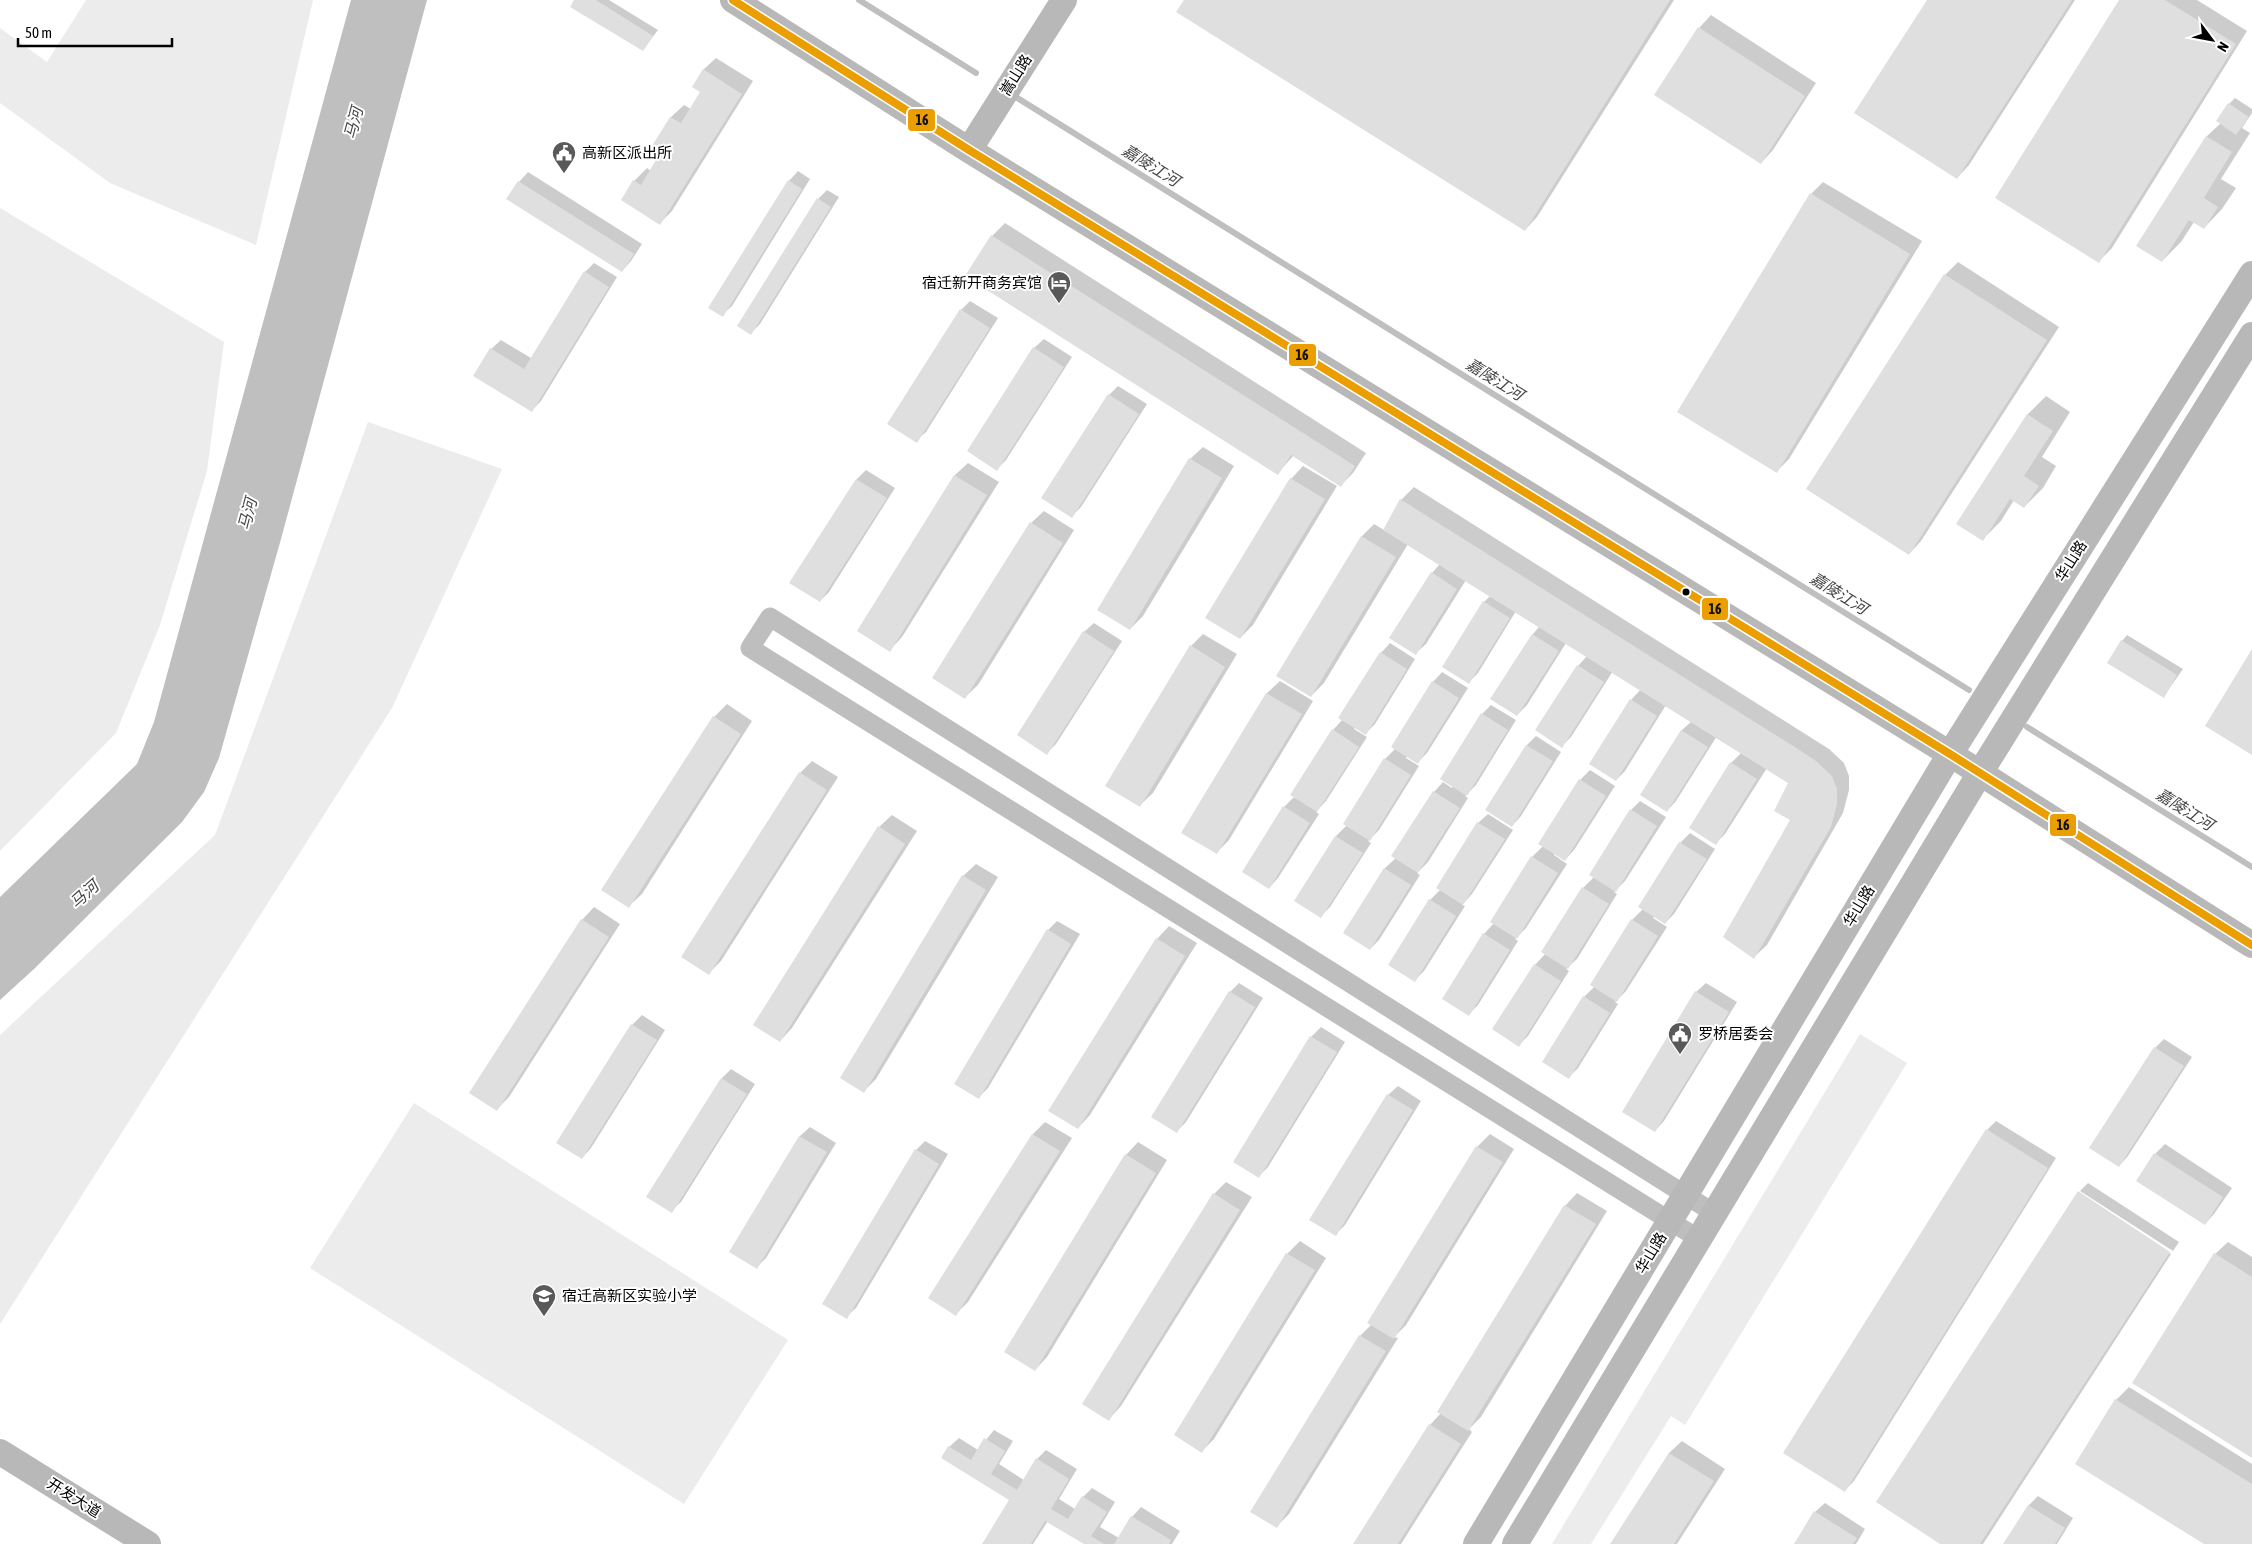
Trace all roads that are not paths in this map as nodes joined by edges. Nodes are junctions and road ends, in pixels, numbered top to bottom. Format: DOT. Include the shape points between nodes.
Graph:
graph roads {
  1 [pos="733,0"];
  2 [pos="1064,0"];
  3 [pos="969,150"];
  4 [pos="2252,274"];
  5 [pos="2252,335"];
  6 [pos="1950,754"];
  7 [pos="1980,773"];
  8 [pos="2252,945"];
  9 [pos="1686,1195"];
  10 [pos="1714,1214"];
  11 [pos="1670,1221"];
  12 [pos="1699,1239"];
  13 [pos="0,1452"];
  14 [pos="148,1544"];
  15 [pos="1476,1544"];
  16 [pos="1515,1544"];
  1 -- 3 [label="street"];
  2 -- 3 [label="street, 嵩山路"];
  3 -- 6 [label="street"];
  4 -- 6 [label="street, 华山路"];
  5 -- 7 [label="street"];
  6 -- 7 [label="street"];
  6 -- 9 [label="street, 华山路"];
  7 -- 8 [label="street"];
  7 -- 10 [label="street"];
  9 -- 10 [label="street"];
  9 -- 11 [label="street, 华山路"];
  9 -- 11 [label="street" via="770,617 750,648"];
  10 -- 12 [label="street"];
  11 -- 12 [label="street"];
  11 -- 15 [label="street, 华山路"];
  12 -- 16 [label="street"];
  13 -- 14 [label="street, 开发大道"];
}
